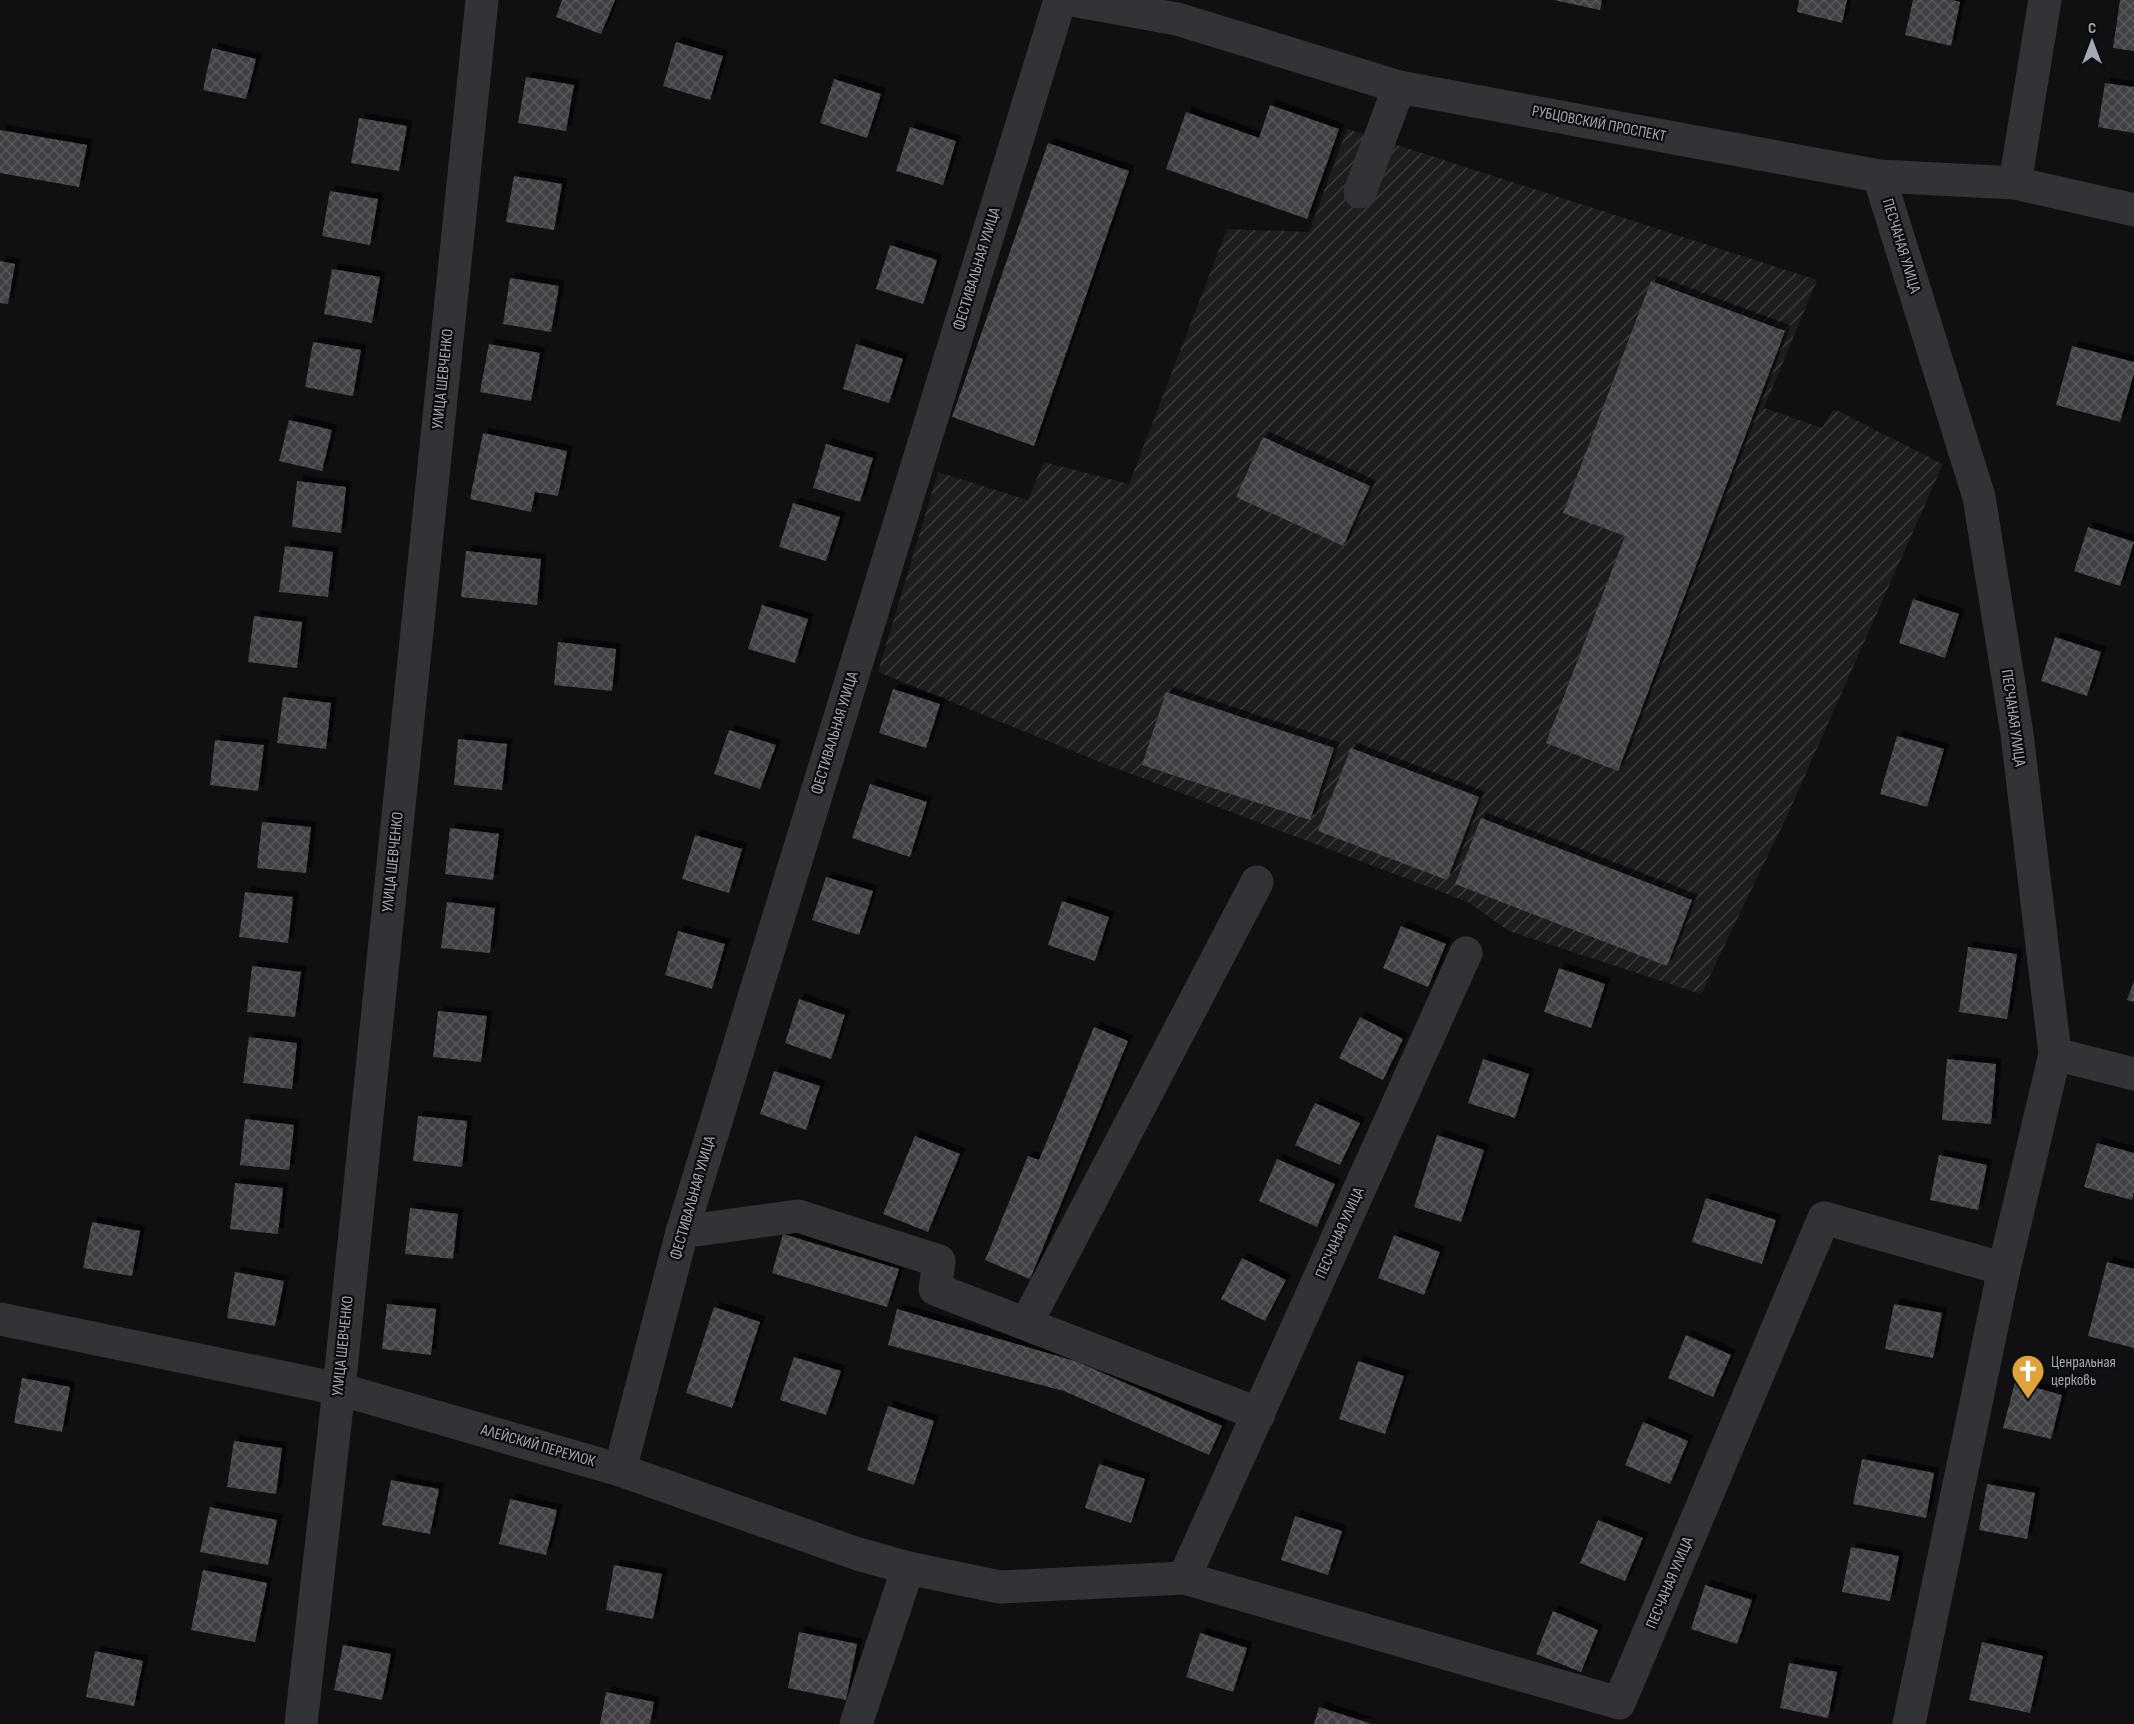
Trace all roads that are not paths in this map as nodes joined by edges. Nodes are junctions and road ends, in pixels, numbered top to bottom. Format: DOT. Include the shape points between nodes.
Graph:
graph roads {
  1 [pos="482,0"];
  2 [pos="1060,0"];
  3 [pos="1071,0"];
  4 [pos="2045,0"];
  5 [pos="1179,9"];
  6 [pos="1399,87"];
  7 [pos="1879,176"];
  8 [pos="2015,183"];
  9 [pos="1360,192"];
  10 [pos="2134,210"];
  11 [pos="1257,882"];
  12 [pos="1466,953"];
  13 [pos="2055,1054"];
  14 [pos="2134,1074"];
  15 [pos="682,1233"];
  16 [pos="2004,1269"];
  17 [pos="0,1319"];
  18 [pos="1026,1324"];
  19 [pos="339,1389"];
  20 [pos="1259,1414"];
  21 [pos="620,1470"];
  22 [pos="908,1568"];
  23 [pos="1184,1578"];
  24 [pos="301,1724"];
  25 [pos="856,1724"];
  26 [pos="1909,1724"];
  1 -- 19 [label="street, УЛИЦА ШЕВЧЕНКО"];
  2 -- 15 [label="street, ФЕСТИВАЛЬНАЯ УЛИЦА"];
  3 -- 5 [label="street, РУБЦОВСКИЙ ПРОСПЕКТ"];
  4 -- 8 [label="street"];
  5 -- 6 [label="street, РУБЦОВСКИЙ ПРОСПЕКТ"];
  6 -- 7 [label="street, РУБЦОВСКИЙ ПРОСПЕКТ"];
  6 -- 9 [label="street"];
  7 -- 8 [label="street, РУБЦОВСКИЙ ПРОСПЕКТ"];
  7 -- 13 [label="street, ПЕСЧАНАЯ УЛИЦА" via="1979,497 2017,734"];
  8 -- 10 [label="street, РУБЦОВСКИЙ ПРОСПЕКТ"];
  11 -- 18 [label="street"];
  12 -- 20 [label="street, ПЕСЧАНАЯ УЛИЦА"];
  13 -- 14 [label="street"];
  13 -- 16 [label="street, ПЕСЧАНАЯ УЛИЦА"];
  15 -- 18 [label="street" via="798,1216 939,1261 935,1289"];
  15 -- 21 [label="street, ФЕСТИВАЛЬНАЯ УЛИЦА"];
  16 -- 23 [label="street, ПЕСЧАНАЯ УЛИЦА" via="1824,1218 1619,1703"];
  16 -- 26 [label="street, ПЕСЧАНАЯ УЛИЦА"];
  17 -- 19 [label="street, АЛЕЙСКИЙ ПЕРЕУЛОК"];
  18 -- 20 [label="street"];
  19 -- 21 [label="street, АЛЕЙСКИЙ ПЕРЕУЛОК"];
  19 -- 24 [label="street, УЛИЦА ШЕВЧЕНКО"];
  20 -- 23 [label="street, ПЕСЧАНАЯ УЛИЦА"];
  21 -- 22 [label="street, АЛЕЙСКИЙ ПЕРЕУЛОК"];
  22 -- 23 [label="street, ПЕСЧАНАЯ УЛИЦА" via="1000,1587"];
  22 -- 25 [label="street"];
}
